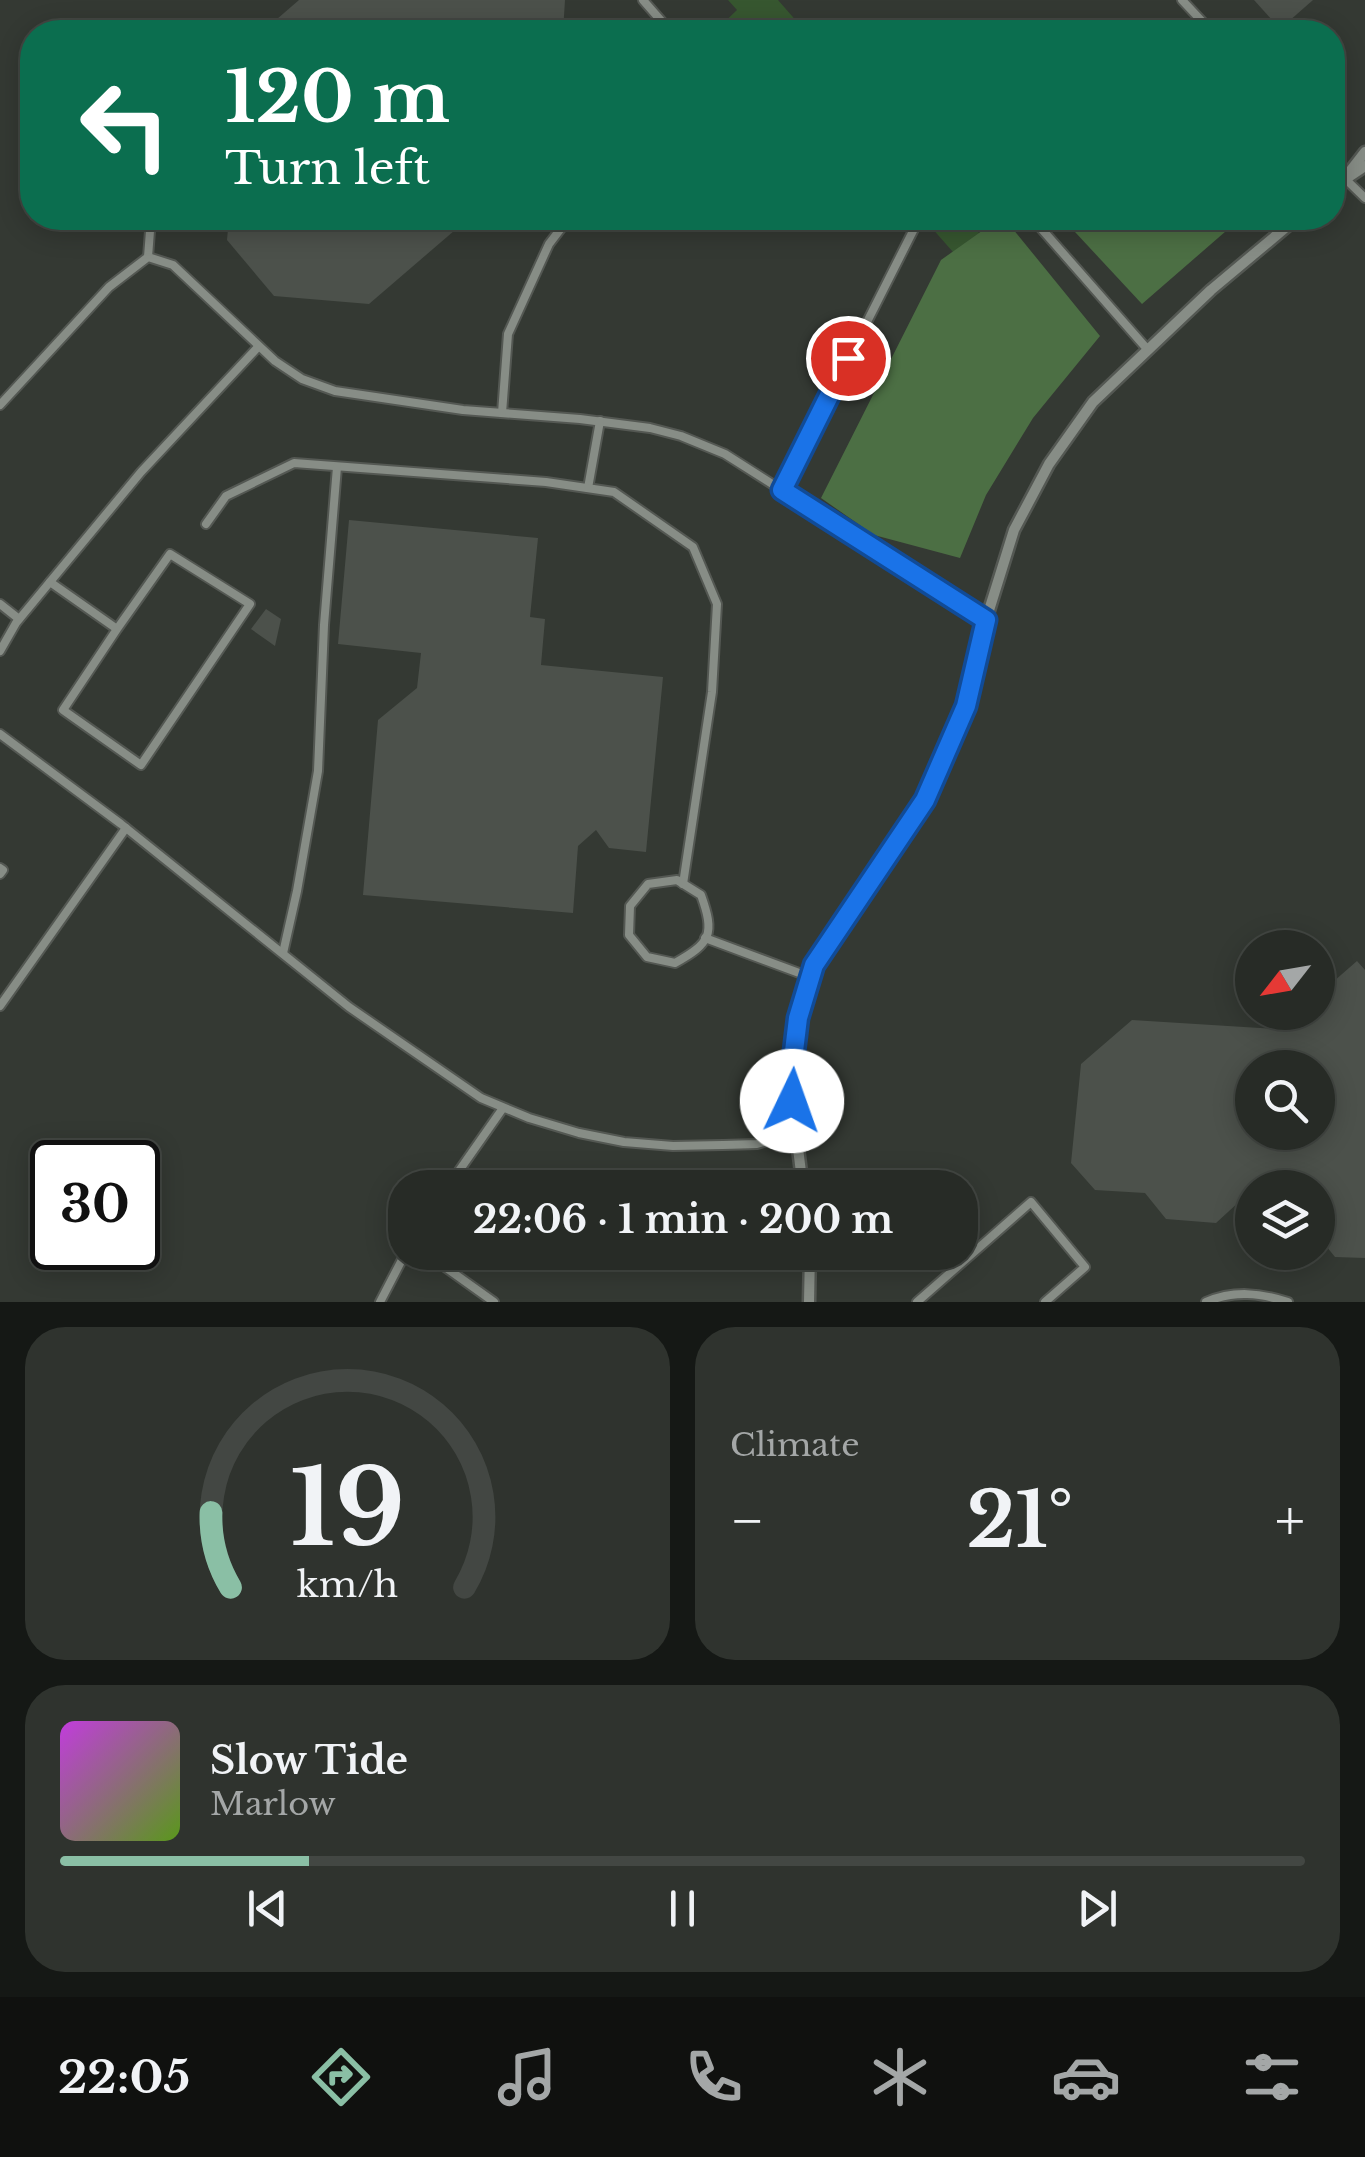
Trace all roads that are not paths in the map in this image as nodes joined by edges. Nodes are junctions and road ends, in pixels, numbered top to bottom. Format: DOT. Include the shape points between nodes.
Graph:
graph roads {
  1 [pos="643,0"];
  2 [pos="1182,0"];
  3 [pos="660,20"];
  4 [pos="1201,20"];
  5 [pos="1365,152"];
  6 [pos="1345,177"];
  7 [pos="1345,179"];
  8 [pos="1365,198"];
  9 [pos="150,230"];
  10 [pos="559,230"];
  11 [pos="913,230"];
  12 [pos="1043,230"];
  13 [pos="1283,230"];
  14 [pos="148,257"];
  15 [pos="258,347"];
  16 [pos="1148,350"];
  17 [pos="0,405"];
  18 [pos="502,413"];
  19 [pos="600,421"];
  20 [pos="337,466"];
  21 [pos="588,488"];
  22 [pos="782,490"];
  23 [pos="206,524"];
  24 [pos="50,582"];
  25 [pos="0,604"];
  26 [pos="19,619"];
  27 [pos="986,620"];
  28 [pos="117,630"];
  29 [pos="0,651"];
  30 [pos="0,734"];
  31 [pos="126,828"];
  32 [pos="683,884"];
  33 [pos="705,938"];
  34 [pos="283,952"];
  35 [pos="810,977"];
  36 [pos="0,1006"];
  37 [pos="502,1108"];
  38 [pos="795,1138"];
  39 [pos="459,1170"];
  40 [pos="800,1170"];
  41 [pos="396,1270"];
  42 [pos="449,1270"];
  43 [pos="810,1270"];
  44 [pos="380,1302"];
  45 [pos="494,1302"];
  46 [pos="810,1302"];
  47 [pos="917,1302"];
  48 [pos="1045,1302"];
  49 [pos="1206,1302"];
  50 [pos="1288,1302"];
  1 -- 3 [label="lane"];
  2 -- 4 [label="lane"];
  5 -- 6 [label="street"];
  7 -- 8 [label="lane"];
  9 -- 14 [label="lane"];
  10 -- 18 [label="lane" via="508,334"];
  11 -- 22 [label="lane"];
  12 -- 16 [label="lane"];
  13 -- 16 [label="street"];
  14 -- 15 [label="lane" via="173,265"];
  14 -- 17 [label="lane" via="109,287"];
  15 -- 18 [label="lane" via="302,379 335,392"];
  15 -- 24 [label="lane"];
  16 -- 27 [label="street" via="1092,402 1050,464 1014,530"];
  18 -- 19 [label="lane"];
  19 -- 21 [label="lane"];
  19 -- 22 [label="lane" via="681,436"];
  20 -- 21 [label="lane"];
  20 -- 23 [label="lane" via="294,463 226,496"];
  20 -- 34 [label="lane" via="318,771"];
  21 -- 32 [label="lane" via="614,492 692,547 718,604"];
  22 -- 27 [label="lane"];
  24 -- 26 [label="lane"];
  24 -- 28 [label="lane"];
  25 -- 26 [label="lane"];
  26 -- 29 [label="lane"];
  27 -- 35 [label="street" via="966,706 925,800"];
  28 -- 28 [label="lane" via="170,554 250,604 142,765 63,710"];
  30 -- 31 [label="lane"];
  31 -- 34 [label="lane"];
  31 -- 36 [label="lane"];
  32 -- 33 [label="lane" via="701,895 710,922"];
  32 -- 33 [label="lane" via="648,884 630,906 629,935 648,957 676,963 700,949"];
  33 -- 35 [label="lane"];
  34 -- 37 [label="lane" via="349,1007"];
  35 -- 38 [label="street" via="792,1068"];
  37 -- 38 [label="lane" via="579,1133 648,1145"];
  37 -- 39 [label="lane"];
  38 -- 40 [label="street"];
  41 -- 44 [label="lane"];
  42 -- 45 [label="lane"];
  43 -- 46 [label="street"];
  47 -- 48 [label="lane" via="1031,1202 1085,1267"];
  49 -- 50 [label="lane" via="1260,1293"];
}
